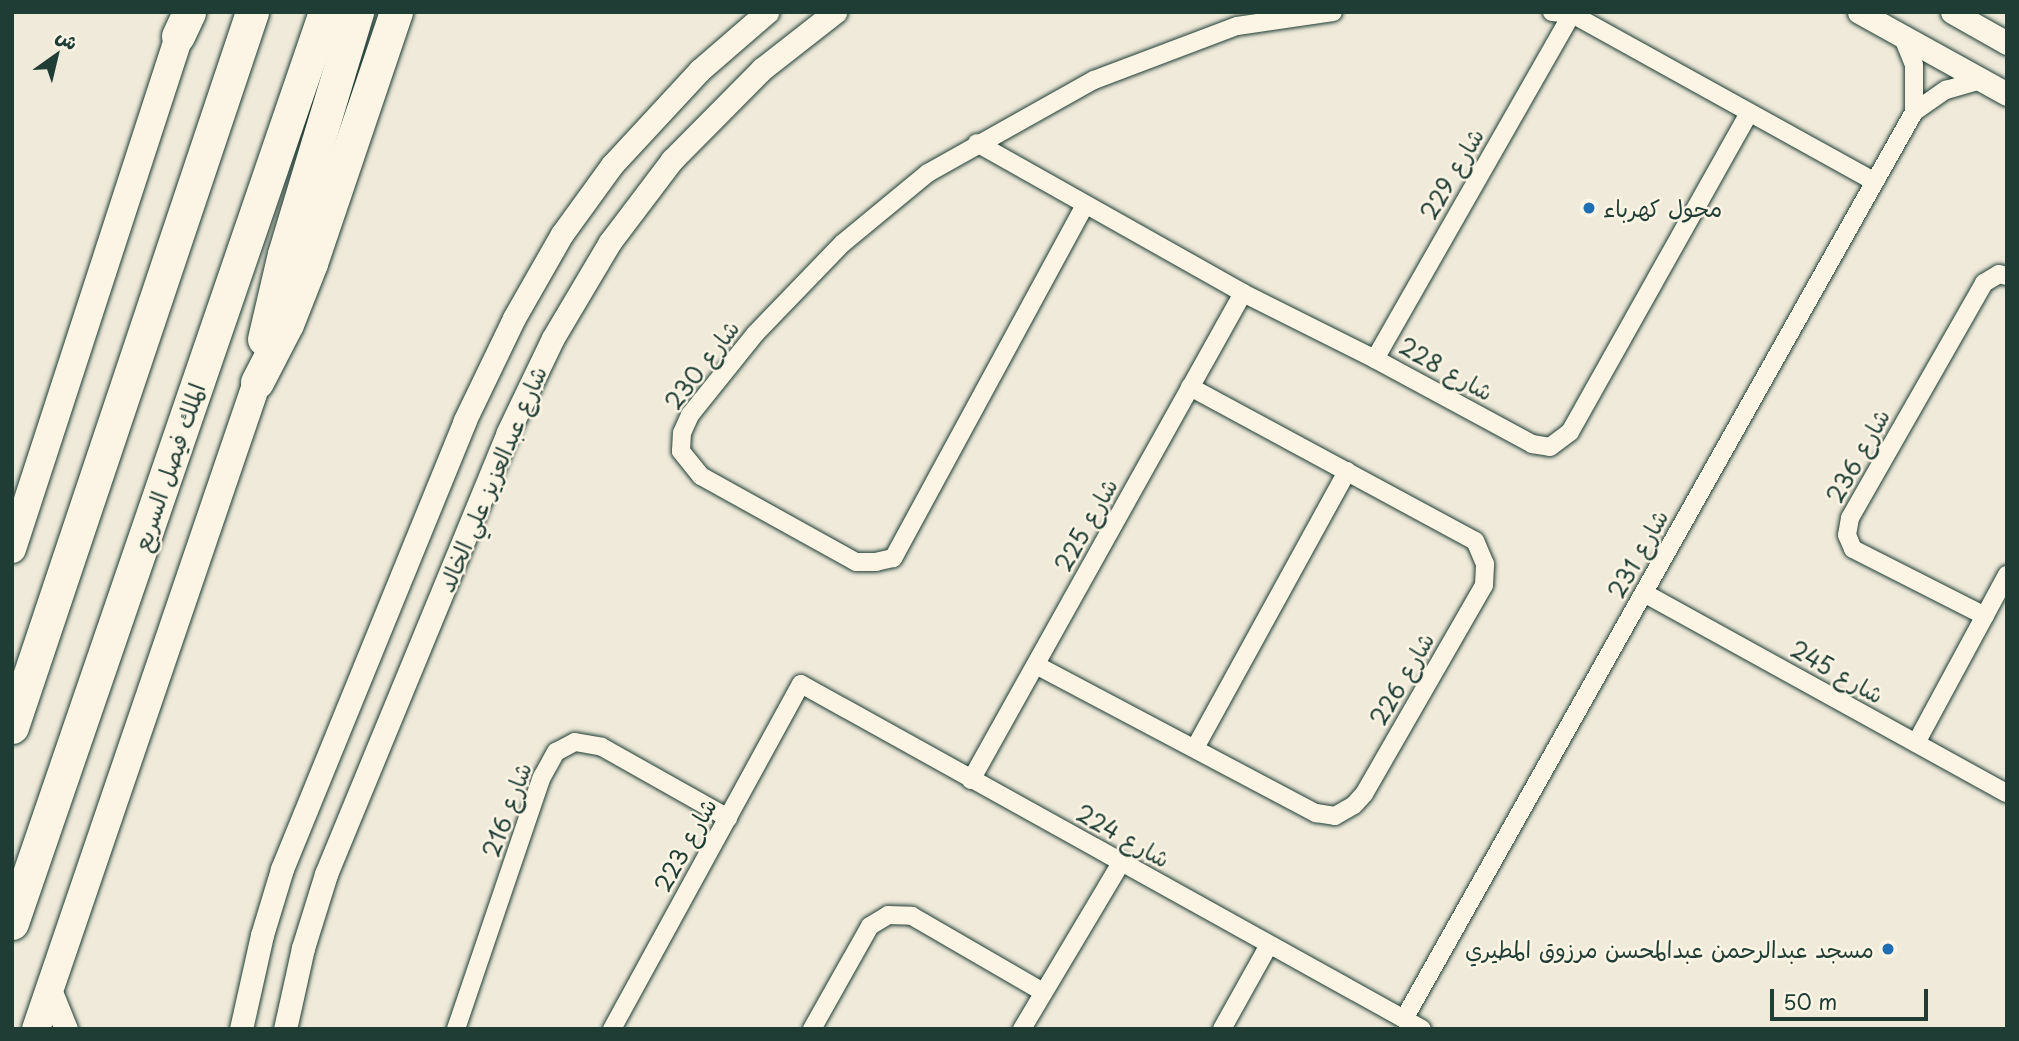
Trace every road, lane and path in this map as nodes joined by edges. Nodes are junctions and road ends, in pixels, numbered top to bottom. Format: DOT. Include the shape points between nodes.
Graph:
graph roads {
  1 [pos="252,12"];
  2 [pos="325,12"];
  3 [pos="357,12"];
  4 [pos="396,12"];
  5 [pos="768,12"];
  6 [pos="835,12"];
  7 [pos="1333,12"];
  8 [pos="1552,12"];
  9 [pos="1860,12"];
  10 [pos="1952,12"];
  11 [pos="1572,13"];
  12 [pos="185,20"];
  13 [pos="1902,35"];
  14 [pos="2007,43"];
  15 [pos="1982,80"];
  16 [pos="2007,94"];
  17 [pos="1914,112"];
  18 [pos="1749,113"];
  19 [pos="977,143"];
  20 [pos="1875,182"];
  21 [pos="1085,205"];
  22 [pos="2007,276"];
  23 [pos="1243,293"];
  24 [pos="1375,359"];
  25 [pos="257,382"];
  26 [pos="1190,387"];
  27 [pos="1347,471"];
  28 [pos="12,549"];
  29 [pos="2007,575"];
  30 [pos="1644,593"];
  31 [pos="1984,616"];
  32 [pos="1036,665"];
  33 [pos="802,684"];
  34 [pos="12,727"];
  35 [pos="1916,743"];
  36 [pos="1195,748"];
  37 [pos="971,780"];
  38 [pos="2007,793"];
  39 [pos="728,818"];
  40 [pos="1121,863"];
  41 [pos="12,923"];
  42 [pos="1269,944"];
  43 [pos="49,988"];
  44 [pos="1042,992"];
  45 [pos="1404,1019"];
  46 [pos="36,1029"];
  47 [pos="66,1029"];
  48 [pos="241,1029"];
  49 [pos="285,1029"];
  50 [pos="456,1029"];
  51 [pos="611,1029"];
  52 [pos="813,1029"];
  53 [pos="1022,1029"];
  54 [pos="1222,1029"];
  55 [pos="1422,1029"];
  1 -- 34 [label="highway"];
  2 -- 41 [label="highway, الملك فيصل السريع"];
  3 -- 25 [label="highway" via="284,254"];
  4 -- 25 [label="highway" via="312,263"];
  5 -- 48 [label="street, شارع عبدالعزيز علي الخالد" via="699,70 632,141 562,234 514,318 464,422 290,848 265,924"];
  6 -- 49 [label="street, شارع عبدالعزيز علي الخالد" via="762,69 671,160 610,242 553,338 508,434 326,874"];
  7 -- 19 [label="street, شارع 230" via="1237,26 1094,79"];
  8 -- 11 [label="street"];
  9 -- 13 [label="street"];
  10 -- 14 [label="street"];
  11 -- 18 [label="street"];
  11 -- 24 [label="street, شارع 229"];
  12 -- 28 [label="main road"];
  13 -- 15 [label="street"];
  13 -- 17 [label="street, شارع 231" via="1914,65"];
  15 -- 16 [label="street"];
  15 -- 17 [label="street, شارع 231" via="1946,90"];
  17 -- 20 [label="street, شارع 231"];
  18 -- 20 [label="street"];
  18 -- 24 [label="street, شارع 228" via="1570,432 1550,447 1532,444"];
  19 -- 21 [label="street, شارع 228"];
  19 -- 21 [label="street, شارع 230" via="928,173 843,243 756,333 690,415 682,433 681,451 701,477 856,562 893,558"];
  20 -- 30 [label="street, شارع 231"];
  21 -- 23 [label="street, شارع 228"];
  22 -- 31 [label="street, شارع 236" via="1999,274 1984,283 1850,518 1847,535 1853,549"];
  23 -- 24 [label="street, شارع 228"];
  23 -- 26 [label="street, شارع 225"];
  25 -- 43 [label="main road"];
  26 -- 27 [label="street, شارع 226"];
  26 -- 32 [label="street, شارع 225"];
  27 -- 36 [label="street"];
  27 -- 36 [label="street, شارع 226" via="1475,541 1485,564 1484,585 1364,794 1335,816 1316,813"];
  29 -- 31 [label="street"];
  30 -- 35 [label="street, شارع 245"];
  30 -- 45 [label="street, شارع 231"];
  31 -- 35 [label="street"];
  32 -- 36 [label="street, شارع 226"];
  32 -- 37 [label="street, شارع 225"];
  33 -- 37 [label="street, شارع 224"];
  33 -- 39 [label="street, شارع 223"];
  35 -- 38 [label="street, شارع 245"];
  37 -- 40 [label="street, شارع 224"];
  39 -- 50 [label="street, شارع 216" via="602,747 575,742 556,752 542,777"];
  39 -- 51 [label="street, شارع 223"];
  40 -- 42 [label="street, شارع 224"];
  40 -- 44 [label="street"];
  42 -- 45 [label="street, شارع 224"];
  42 -- 54 [label="street"];
  43 -- 46 [label="main road"];
  43 -- 47 [label="street"];
  44 -- 52 [label="street" via="912,916 888,915 870,926"];
  44 -- 53 [label="street"];
  45 -- 55 [label="street, شارع 224"];
}
